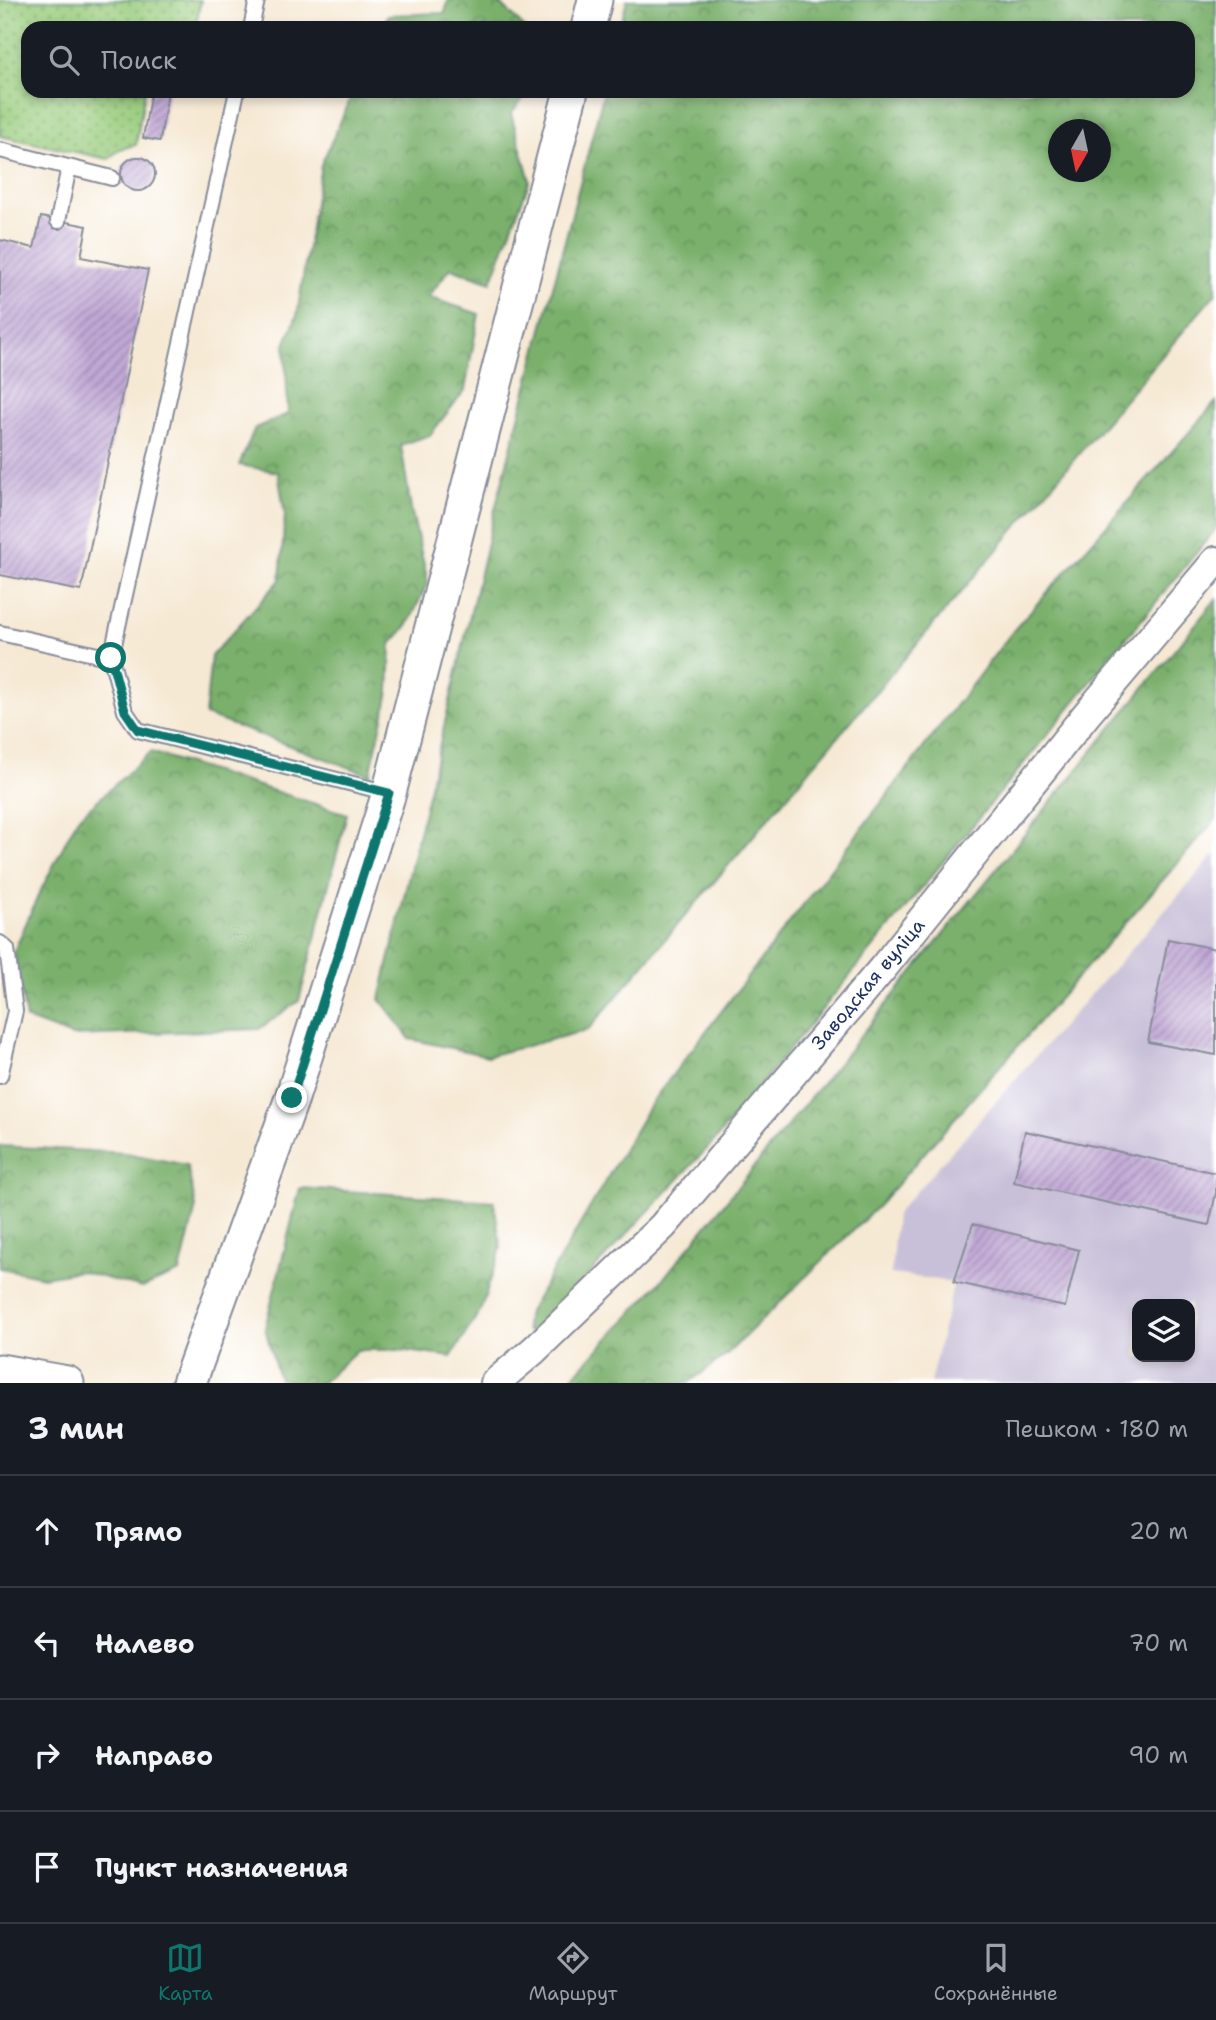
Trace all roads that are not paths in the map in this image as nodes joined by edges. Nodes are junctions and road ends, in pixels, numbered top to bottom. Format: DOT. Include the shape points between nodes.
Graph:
graph roads {
  1 [pos="257,0"];
  2 [pos="595,0"];
  3 [pos="252,21"];
  4 [pos="590,21"];
  5 [pos="235,98"];
  6 [pos="569,98"];
  7 [pos="0,149"];
  8 [pos="69,167"];
  9 [pos="112,178"];
  10 [pos="58,221"];
  11 [pos="1216,561"];
  12 [pos="0,633"];
  13 [pos="111,658"];
  14 [pos="389,793"];
  15 [pos="0,943"];
  16 [pos="0,1076"];
  17 [pos="0,1371"];
  18 [pos="67,1383"];
  19 [pos="189,1383"];
  20 [pos="495,1383"];
  1 -- 3 [label="lane"];
  2 -- 4 [label="street"];
  5 -- 13 [label="lane"];
  6 -- 14 [label="street"];
  7 -- 8 [label="lane"];
  8 -- 9 [label="lane"];
  8 -- 10 [label="lane"];
  11 -- 20 [label="street, Заводская вуліца" via="883,968 663,1226"];
  12 -- 13 [label="lane"];
  13 -- 14 [label="lane" via="125,711 138,730"];
  14 -- 19 [label="street" via="292,1098"];
  15 -- 16 [label="lane" via="6,949 15,1011"];
  17 -- 18 [label="street"];
}
